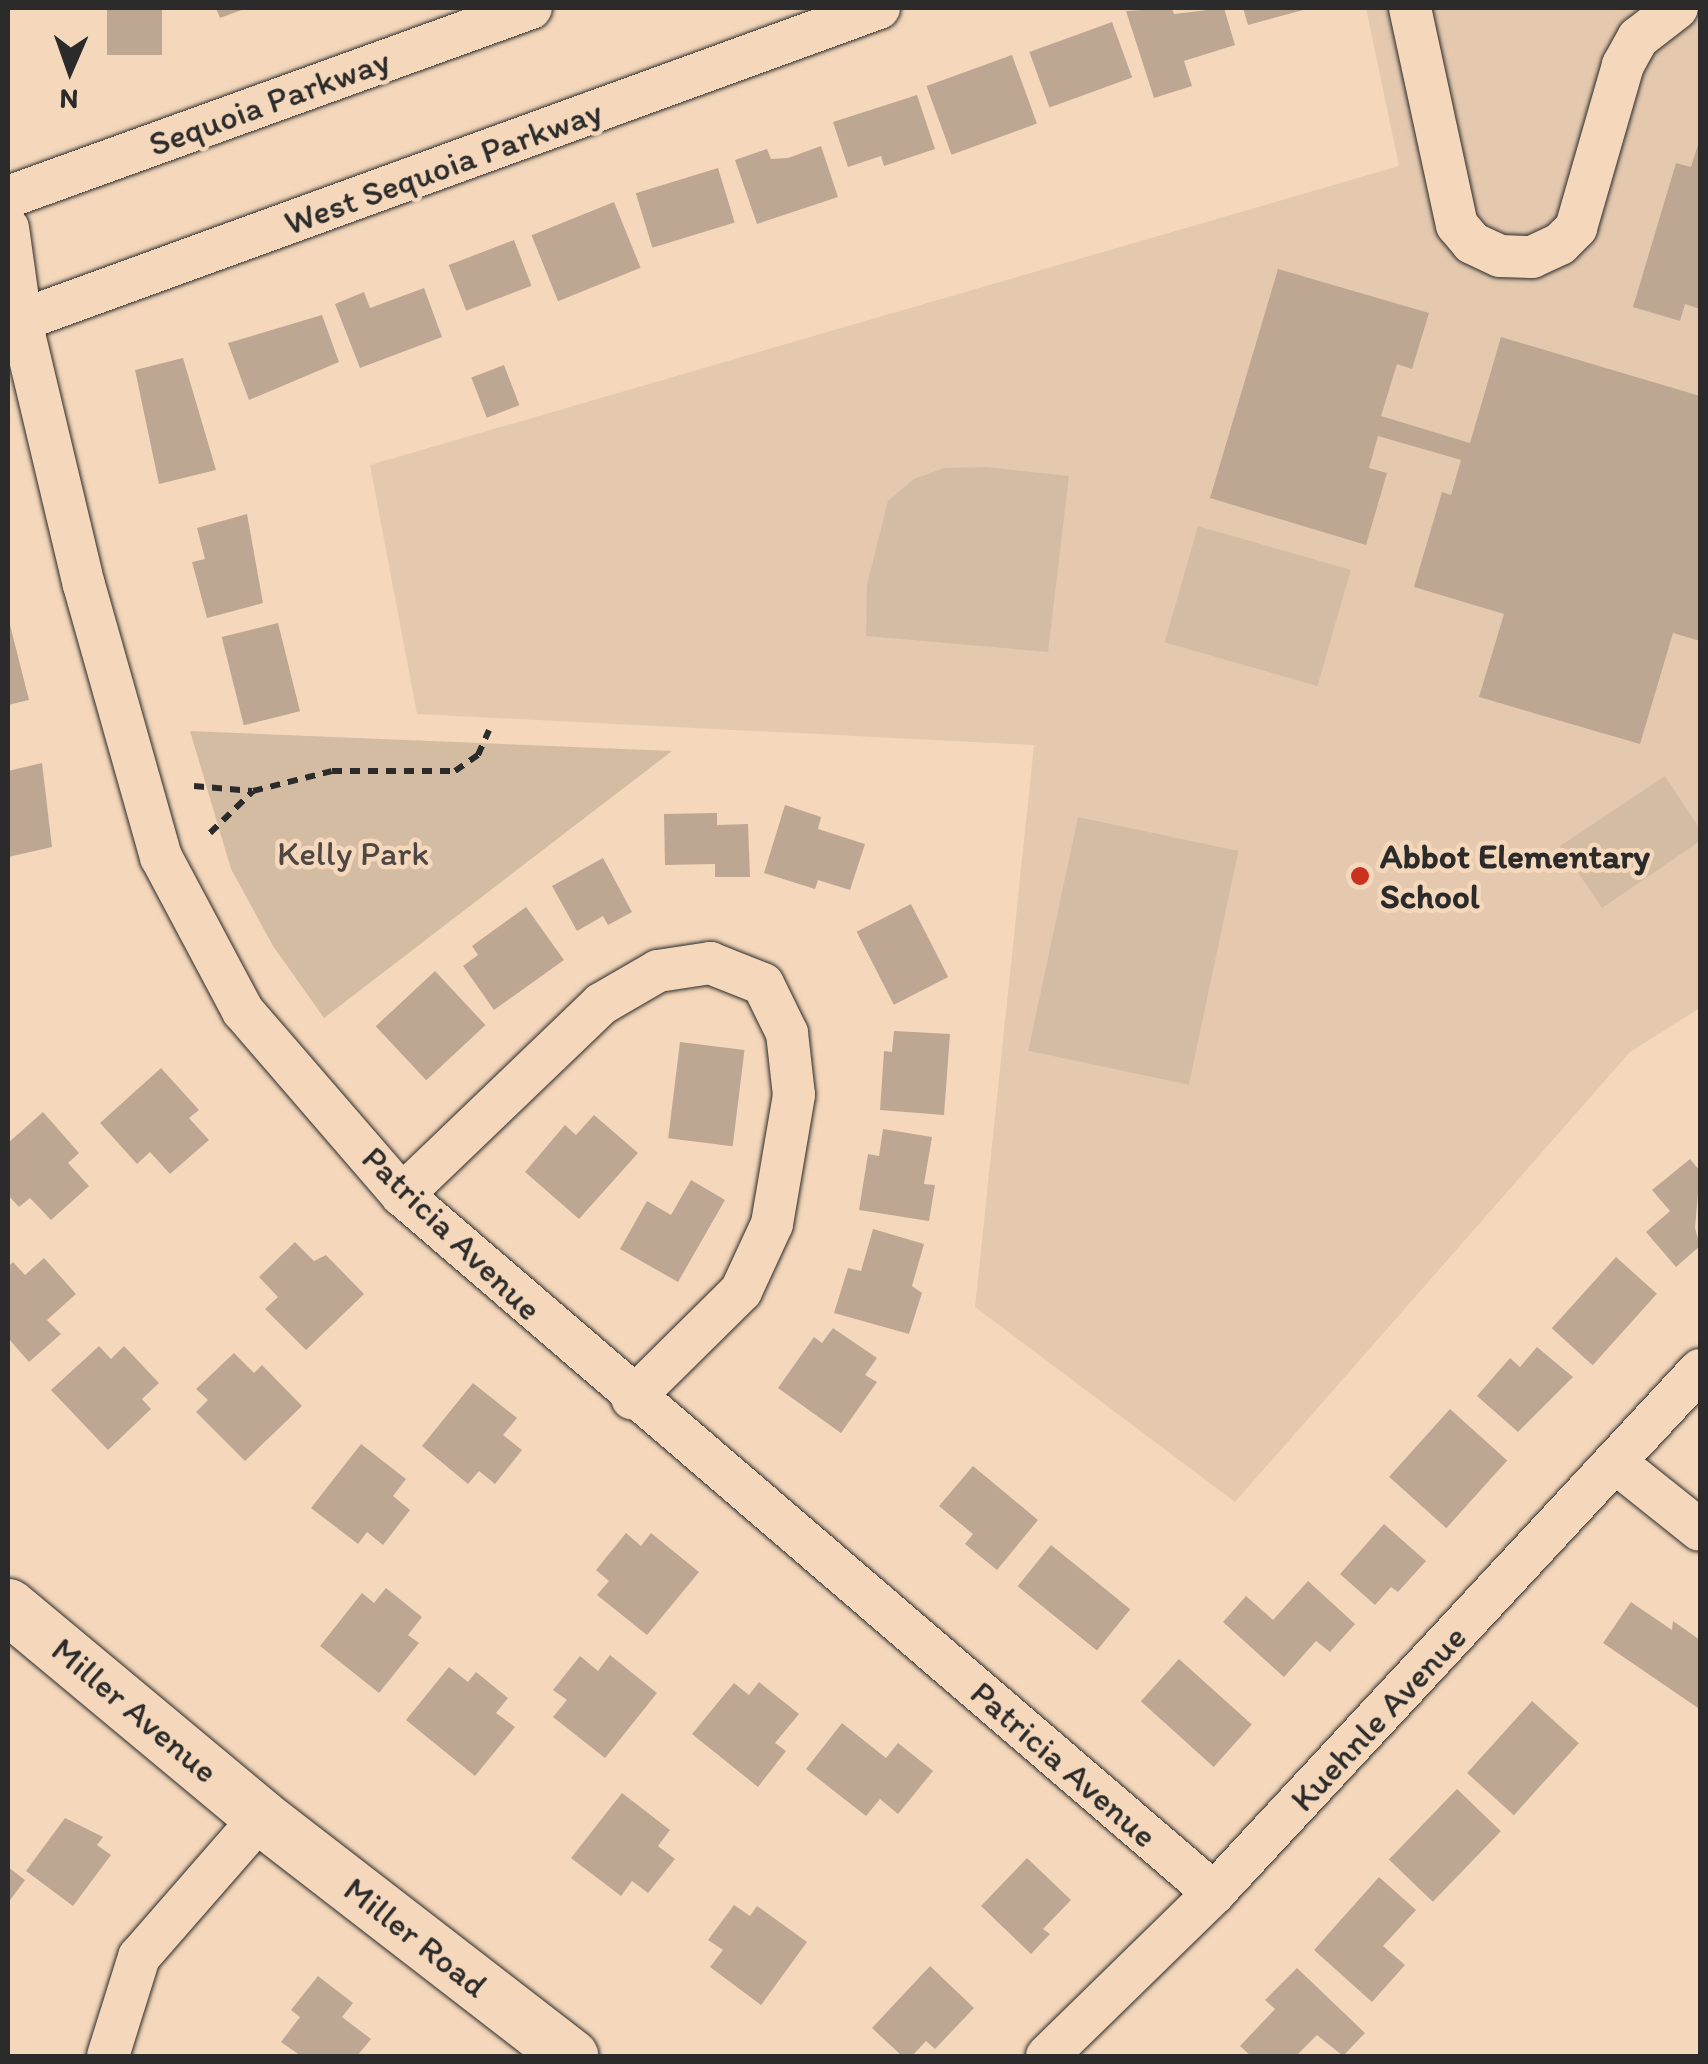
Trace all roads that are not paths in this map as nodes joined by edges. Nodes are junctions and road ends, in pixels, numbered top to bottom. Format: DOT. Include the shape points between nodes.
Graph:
graph roads {
  1 [pos="530,8"];
  2 [pos="879,8"];
  3 [pos="1410,8"];
  4 [pos="1677,8"];
  5 [pos="8,196"];
  6 [pos="8,228"];
  7 [pos="14,323"];
  8 [pos="402,1195"];
  9 [pos="1700,1370"];
  10 [pos="632,1399"];
  11 [pos="1616,1463"];
  12 [pos="1700,1530"];
  13 [pos="8,1606"];
  14 [pos="261,1817"];
  15 [pos="1214,1894"];
  16 [pos="108,2056"];
  17 [pos="570,2056"];
  18 [pos="1047,2056"];
  1 -- 5 [label="street, Sequoia Parkway"];
  2 -- 7 [label="street, West Sequoia Parkway"];
  3 -- 4 [label="street" via="1457,225 1472,243 1500,256 1532,257 1576,228 1623,65 1638,38"];
  6 -- 7 [label="street, Patricia Avenue"];
  7 -- 8 [label="street, Patricia Avenue" via="160,858 243,1011"];
  8 -- 10 [label="street, Patricia Avenue"];
  8 -- 10 [label="street" via="600,1004 658,970 710,964 763,984 787,1033 794,1095 772,1224 741,1291"];
  9 -- 11 [label="street, Kuehnle Avenue"];
  10 -- 15 [label="street, Patricia Avenue"];
  11 -- 12 [label="street"];
  11 -- 15 [label="street, Kuehnle Avenue"];
  13 -- 14 [label="main road, Miller Avenue"];
  14 -- 16 [label="street" via="139,1958"];
  14 -- 17 [label="main road, Miller Road"];
  15 -- 18 [label="street, Kuehnle Avenue"];
}
